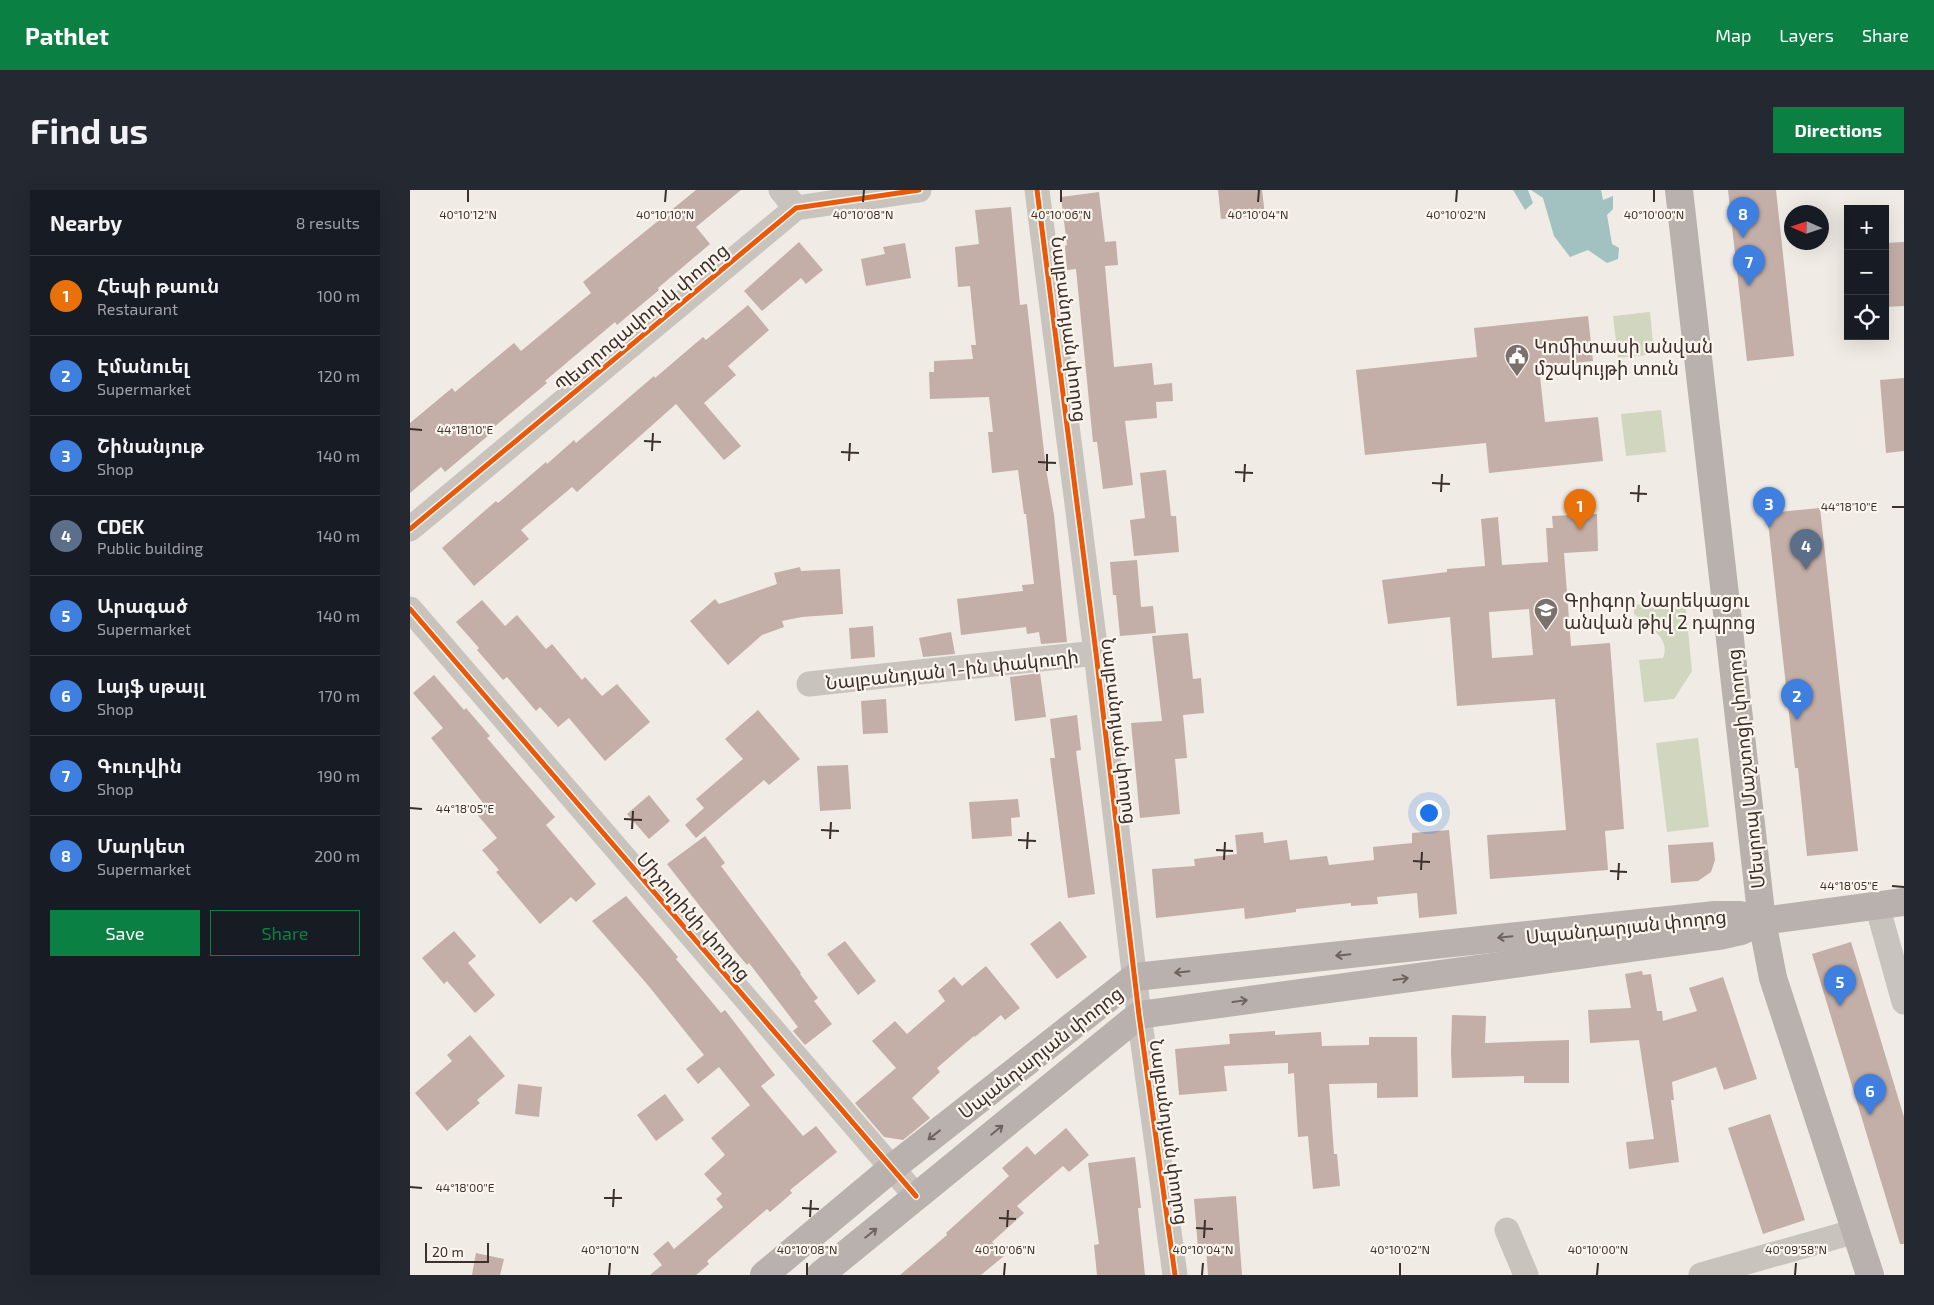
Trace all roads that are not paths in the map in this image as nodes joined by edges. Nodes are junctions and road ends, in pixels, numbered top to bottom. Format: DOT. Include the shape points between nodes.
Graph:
graph roads {
  1 [pos="919,190"];
  2 [pos="1037,190"];
  3 [pos="1679,190"];
  4 [pos="789,199"];
  5 [pos="410,529"];
  6 [pos="410,609"];
  7 [pos="1096,653"];
  8 [pos="809,684"];
  9 [pos="1904,902"];
  10 [pos="1878,905"];
  11 [pos="1762,921"];
  12 [pos="1135,977"];
  13 [pos="1904,1002"];
  14 [pos="1139,1015"];
  15 [pos="892,1168"];
  16 [pos="916,1196"];
  17 [pos="1508,1230"];
  18 [pos="1856,1231"];
  19 [pos="764,1275"];
  20 [pos="820,1275"];
  21 [pos="1175,1275"];
  22 [pos="1526,1275"];
  23 [pos="1701,1275"];
  24 [pos="1870,1275"];
  1 -- 4 [label="street, Պետրոզավոդսկ փողոց"];
  2 -- 7 [label="street, Նալբանդյան փողոց"];
  3 -- 11 [label="main road, Մեսրոպ Մաշտոցի փողոց"];
  4 -- 5 [label="street, Պետրոզավոդսկ փողոց"];
  6 -- 15 [label="street, Միչուրինի փողոց"];
  7 -- 8 [label="street, Նալբանդյան 1-ին փակուղի"];
  7 -- 12 [label="street, Նալբանդյան փողոց"];
  9 -- 10 [label="main road"];
  10 -- 11 [label="main road"];
  10 -- 13 [label="street"];
  11 -- 12 [label="main road, Սպանդարյան փողոց, one-way" via="1740,915 1715,915"];
  14 -- 11 [label="main road, Սպանդարյան փողոց, one-way" via="1719,936 1741,931"];
  11 -- 18 [label="main road, Մեսրոպ Մաշտոցի փողոց" via="1773,978"];
  12 -- 14 [label="street, Նալբանդյան փողոց"];
  12 -- 15 [label="main road, Սպանդարյան փողոց, one-way"];
  16 -- 14 [label="main road, Սպանդարյան փողոց, one-way"];
  14 -- 21 [label="street, Նալբանդյան փողոց"];
  15 -- 16 [label="street, Միչուրինի փողոց"];
  15 -- 19 [label="main road, Սպանդարյան փողոց"];
  20 -- 16 [label="main road, Սպանդարյան փողոց, one-way"];
  17 -- 22 [label="street"];
  18 -- 23 [label="street"];
  18 -- 24 [label="main road, Մեսրոպ Մաշտոցի փողոց"];
}
